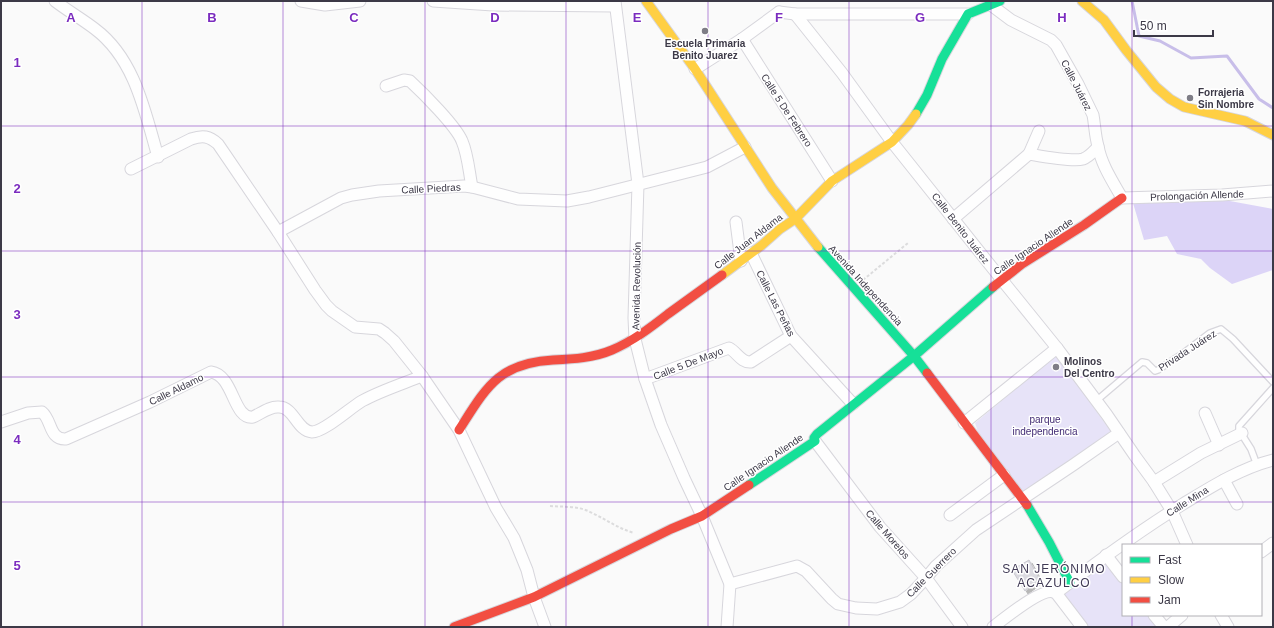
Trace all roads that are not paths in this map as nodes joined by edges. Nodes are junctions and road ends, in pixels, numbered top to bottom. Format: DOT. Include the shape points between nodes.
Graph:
graph roads {
  1 [pos="55,1"];
  2 [pos="301,1"];
  3 [pos="360,1"];
  4 [pos="433,1"];
  5 [pos="646,1"];
  6 [pos="1082,1"];
  7 [pos="615,3"];
  8 [pos="996,3"];
  9 [pos="779,6"];
  10 [pos="795,14"];
  11 [pos="968,14"];
  12 [pos="742,39"];
  13 [pos="695,69"];
  14 [pos="386,86"];
  15 [pos="1039,131"];
  16 [pos="1273,135"];
  17 [pos="892,142"];
  18 [pos="745,147"];
  19 [pos="1098,147"];
  20 [pos="1029,154"];
  21 [pos="158,157"];
  22 [pos="131,169"];
  23 [pos="832,181"];
  24 [pos="638,184"];
  25 [pos="472,187"];
  26 [pos="1273,192"];
  27 [pos="1122,198"];
  28 [pos="795,219"];
  29 [pos="953,219"];
  30 [pos="736,222"];
  31 [pos="278,232"];
  32 [pos="752,253"];
  33 [pos="741,261"];
  34 [pos="1002,280"];
  35 [pos="792,336"];
  36 [pos="635,338"];
  37 [pos="1058,348"];
  38 [pos="914,356"];
  39 [pos="422,376"];
  40 [pos="644,379"];
  41 [pos="1273,382"];
  42 [pos="1273,388"];
  43 [pos="1096,401"];
  44 [pos="853,404"];
  45 [pos="1205,413"];
  46 [pos="1,422"];
  47 [pos="964,423"];
  48 [pos="459,430"];
  49 [pos="1119,433"];
  50 [pos="1242,433"];
  51 [pos="815,442"];
  52 [pos="1220,445"];
  53 [pos="1273,460"];
  54 [pos="1257,465"];
  55 [pos="1004,475"];
  56 [pos="1224,480"];
  57 [pos="1154,482"];
  58 [pos="1023,499"];
  59 [pos="1237,504"];
  60 [pos="1172,511"];
  61 [pos="950,515"];
  62 [pos="702,516"];
  63 [pos="1273,543"];
  64 [pos="1187,544"];
  65 [pos="1262,551"];
  66 [pos="1107,555"];
  67 [pos="1122,575"];
  68 [pos="926,578"];
  69 [pos="1070,583"];
  70 [pos="730,584"];
  71 [pos="1056,593"];
  72 [pos="534,597"];
  73 [pos="1155,616"];
  74 [pos="1181,616"];
  75 [pos="1222,616"];
  76 [pos="454,627"];
  77 [pos="545,627"];
  78 [pos="727,627"];
  79 [pos="962,627"];
  80 [pos="993,627"];
  81 [pos="1082,627"];
  82 [pos="1164,627"];
  83 [pos="1168,627"];
  84 [pos="1228,627"];
  1 -- 21 [label="street" via="106,38 128,67 144,108"];
  2 -- 3 [label="street" via="325,5"];
  4 -- 7 [label="street" via="494,5"];
  5 -- 13 [label="street, Avenida Independencia"];
  6 -- 16 [label="street" via="1104,20 1156,87 1170,99 1184,107 1245,121"];
  7 -- 24 [label="street, Avenida Revolución"];
  8 -- 11 [label="street"];
  8 -- 19 [label="street, Calle Juárez" via="1011,20 1056,45 1093,115"];
  9 -- 10 [label="street"];
  9 -- 12 [label="street"];
  10 -- 11 [label="street"];
  10 -- 17 [label="street, Calle Benito Juárez"];
  11 -- 17 [label="street, Calle Juan Aldama" via="942,59 918,112"];
  12 -- 13 [label="street"];
  12 -- 23 [label="street, Calle 5 De Febrero"];
  13 -- 18 [label="street, Avenida Independencia"];
  14 -- 25 [label="street" via="404,80 410,82 458,132 463,142"];
  15 -- 20 [label="street"];
  17 -- 23 [label="street, Calle Juan Aldama"];
  17 -- 29 [label="street, Calle Benito Juárez"];
  18 -- 24 [label="street, Calle Piedras" via="707,167"];
  18 -- 28 [label="street, Avenida Independencia"];
  19 -- 20 [label="street" via="1091,155 1075,160"];
  19 -- 27 [label="street, Calle Juárez"];
  20 -- 29 [label="street"];
  21 -- 22 [label="street"];
  21 -- 31 [label="street" via="200,136 214,140"];
  23 -- 28 [label="street, Calle Juan Aldama"];
  24 -- 25 [label="street, Calle Piedras" via="567,201 518,200"];
  24 -- 36 [label="street, Avenida Revolución"];
  25 -- 31 [label="street, Calle Piedras" via="379,191 352,195 341,198"];
  26 -- 27 [label="street, Prolongación Allende"];
  27 -- 34 [label="street, Calle Ignacio Allende"];
  28 -- 32 [label="street, Calle Juan Aldama"];
  28 -- 38 [label="street, Avenida Independencia" via="853,289"];
  29 -- 34 [label="street, Calle Benito Juárez"];
  30 -- 33 [label="street"];
  31 -- 39 [label="street" via="315,290 332,311 355,327 385,332"];
  32 -- 33 [label="street, Calle Juan Aldama"];
  32 -- 35 [label="street, Calle Las Peñas"];
  33 -- 36 [label="street, Calle Juan Aldama"];
  34 -- 37 [label="street, Calle Benito Juárez"];
  34 -- 38 [label="street, Calle Ignacio Allende"];
  35 -- 40 [label="street, Calle 5 De Mayo" via="751,362 744,361 729,348"];
  35 -- 44 [label="street, Calle Las Peñas"];
  36 -- 40 [label="street, Avenida Revolución"];
  36 -- 48 [label="street, Calle Juan Aldama" via="597,356 515,366 496,380 481,397"];
  37 -- 43 [label="street, Calle Benito Juárez"];
  37 -- 47 [label="street"];
  38 -- 44 [label="street, Calle Ignacio Allende"];
  38 -- 47 [label="street, Avenida Independencia"];
  39 -- 46 [label="street, Calle Aldamo" via="362,401 322,429 312,432 303,428 288,411 279,406 250,418 246,416 238,408 225,380 210,372 66,439 60,439 54,434 42,412 28,413"];
  39 -- 48 [label="street"];
  40 -- 62 [label="street, Avenida Revolución" via="664,432"];
  41 -- 43 [label="lane, Privada Juárez" via="1221,328 1210,332 1158,370 1155,371 1147,363 1142,362"];
  42 -- 50 [label="lane" via="1240,423"];
  43 -- 49 [label="street, Calle Benito Juárez"];
  44 -- 51 [label="street, Calle Ignacio Allende" via="817,434"];
  45 -- 52 [label="street"];
  47 -- 55 [label="street, Avenida Independencia"];
  48 -- 72 [label="street" via="496,508 514,538 527,570"];
  49 -- 57 [label="street, Calle Benito Juárez"];
  49 -- 58 [label="street, Calle Guerrero"];
  50 -- 52 [label="street"];
  50 -- 54 [label="lane"];
  51 -- 62 [label="street, Calle Ignacio Allende"];
  51 -- 68 [label="street, Calle Morelos" via="880,527"];
  52 -- 57 [label="street" via="1201,453"];
  53 -- 54 [label="street, Calle Mina"];
  54 -- 56 [label="street, Calle Mina"];
  55 -- 58 [label="street, Avenida Independencia"];
  55 -- 61 [label="street"];
  56 -- 59 [label="street"];
  56 -- 60 [label="street, Calle Mina"];
  57 -- 60 [label="street, Calle Benito Juárez"];
  58 -- 68 [label="street, Calle Guerrero" via="976,530 940,561"];
  58 -- 69 [label="street, Avenida Independencia"];
  60 -- 64 [label="street, Calle Benito Juárez"];
  60 -- 66 [label="street, Calle Mina"];
  62 -- 70 [label="street, Avenida Revolución"];
  62 -- 72 [label="street, Calle Ignacio Allende"];
  63 -- 65 [label="street"];
  66 -- 67 [label="street"];
  66 -- 69 [label="street, Calle Mina"];
  68 -- 70 [label="street, Calle Guerrero" via="900,602 878,609 838,604 806,570 797,566"];
  68 -- 79 [label="street, Calle Morelos"];
  69 -- 71 [label="street, Calle Mina"];
  70 -- 78 [label="street, Avenida Revolución"];
  71 -- 80 [label="street" via="1048,592 1039,596"];
  71 -- 81 [label="street"];
  72 -- 76 [label="street, Calle Ignacio Allende"];
  72 -- 77 [label="street"];
  73 -- 82 [label="street"];
  74 -- 83 [label="street"];
  75 -- 84 [label="street"];
}
